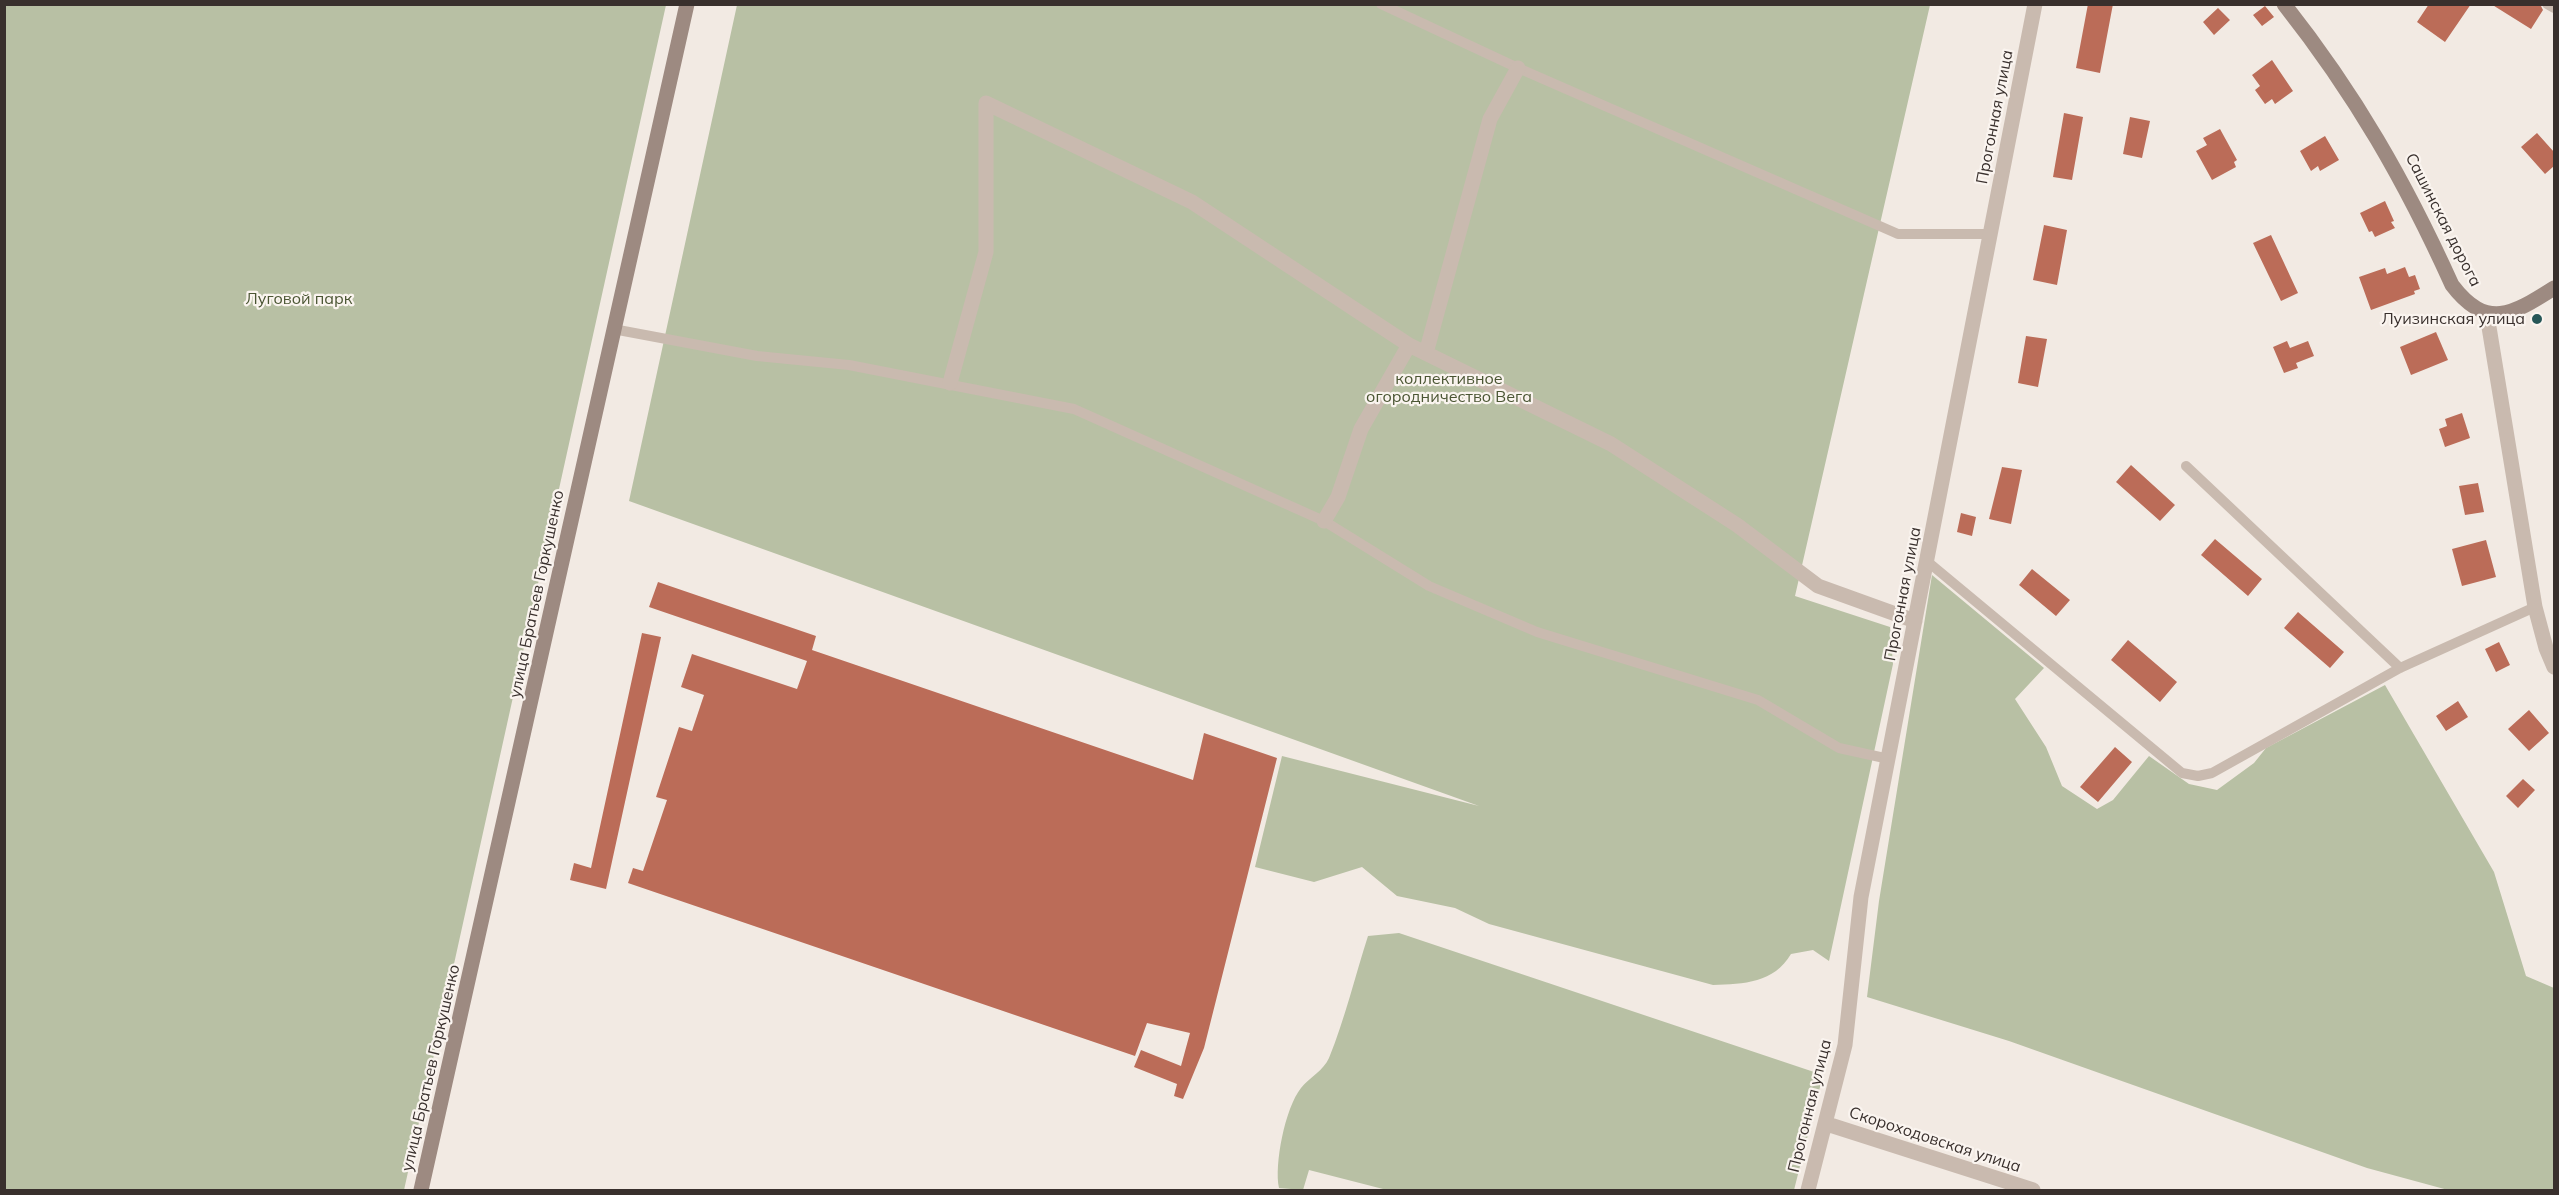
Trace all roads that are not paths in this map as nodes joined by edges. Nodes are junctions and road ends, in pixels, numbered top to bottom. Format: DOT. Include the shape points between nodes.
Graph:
graph roads {
  1 [pos="687,4"];
  2 [pos="1381,4"];
  3 [pos="2035,4"];
  4 [pos="2284,4"];
  5 [pos="2547,4"];
  6 [pos="2554,8"];
  7 [pos="1518,68"];
  8 [pos="1991,234"];
  9 [pos="2554,288"];
  10 [pos="2487,315"];
  11 [pos="613,329"];
  12 [pos="1409,345"];
  13 [pos="1426,353"];
  14 [pos="950,383"];
  15 [pos="2186,466"];
  16 [pos="1323,521"];
  17 [pos="1928,562"];
  18 [pos="2535,607"];
  19 [pos="1915,621"];
  20 [pos="2550,646"];
  21 [pos="2554,667"];
  22 [pos="2400,668"];
  23 [pos="1889,759"];
  24 [pos="1827,1124"];
  25 [pos="422,1191"];
  26 [pos="1808,1191"];
  27 [pos="2033,1191"];
  1 -- 11 [label="street, улица Братьев Горкушенко"];
  2 -- 7 [label="lane"];
  3 -- 8 [label="street, Прогонная улица"];
  4 -- 10 [label="street, Сашинская дорога" via="2359,106 2392,161 2452,285 2466,303"];
  5 -- 6 [label="lane"];
  7 -- 8 [label="lane" via="1898,234"];
  7 -- 13 [label="street" via="1490,118"];
  8 -- 17 [label="street, Прогонная улица"];
  9 -- 10 [label="street" via="2525,306"];
  10 -- 18 [label="street"];
  11 -- 14 [label="lane" via="757,356 849,365"];
  11 -- 25 [label="street, улица Братьев Горкушенко"];
  12 -- 13 [label="street"];
  12 -- 14 [label="street" via="1192,202 986,103 986,252"];
  12 -- 16 [label="street" via="1361,429 1338,497"];
  13 -- 19 [label="street" via="1611,444 1737,525 1818,586"];
  14 -- 16 [label="lane" via="1074,409"];
  15 -- 22 [label="lane"];
  16 -- 23 [label="lane" via="1430,586 1537,632 1758,700 1839,748"];
  17 -- 19 [label="street, Прогонная улица"];
  17 -- 22 [label="lane" via="2182,774 2198,776 2212,772"];
  18 -- 20 [label="street"];
  18 -- 22 [label="lane"];
  19 -- 23 [label="street, Прогонная улица"];
  20 -- 21 [label="street"];
  23 -- 24 [label="street, Прогонная улица" via="1862,897 1845,1046"];
  24 -- 26 [label="street, Прогонная улица"];
  24 -- 27 [label="street, Скороходовская улица"];
}
